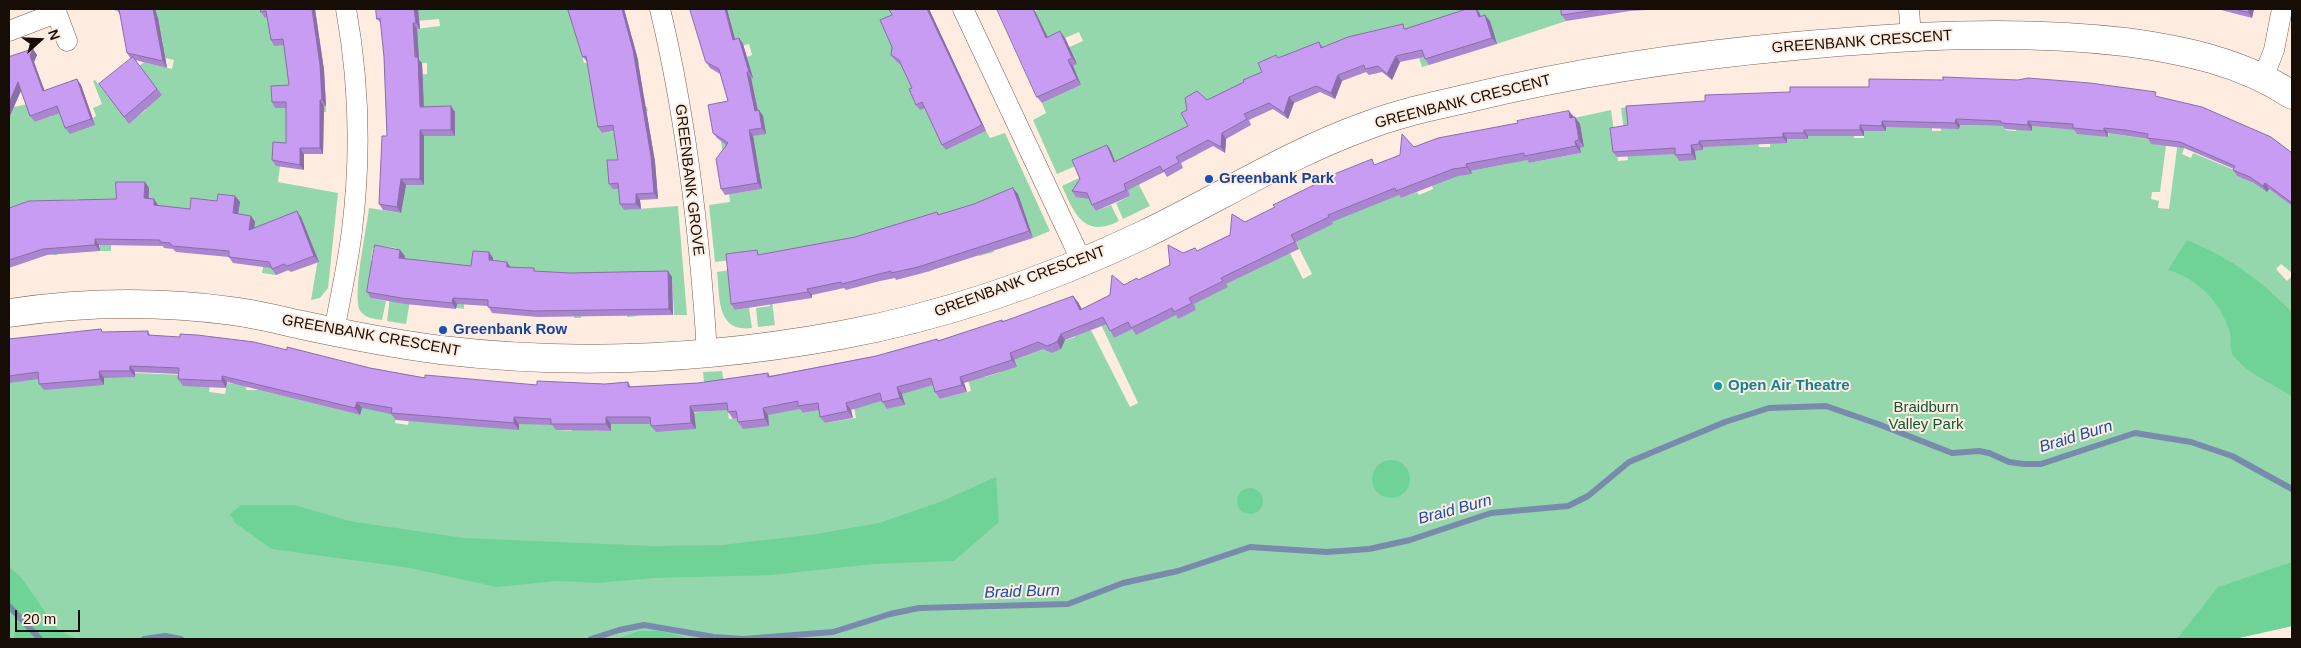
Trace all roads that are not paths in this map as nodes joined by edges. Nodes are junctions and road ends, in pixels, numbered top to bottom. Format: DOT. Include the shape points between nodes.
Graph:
graph roads {
  1 [pos="346,9"];
  2 [pos="660,9"];
  3 [pos="963,9"];
  4 [pos="1909,9"];
  5 [pos="2282,9"];
  6 [pos="56,11"];
  7 [pos="9,31"];
  8 [pos="1911,37"];
  9 [pos="67,40"];
  10 [pos="2263,78"];
  11 [pos="2292,95"];
  12 [pos="1082,262"];
  13 [pos="9,313"];
  14 [pos="334,332"];
  15 [pos="707,352"];
  1 -- 14 [label="street" via="355,90 356,194 349,255"];
  2 -- 15 [label="street, GREENBANK GROVE" via="687,148"];
  3 -- 12 [label="street"];
  4 -- 8 [label="street"];
  5 -- 10 [label="street" via="2274,50"];
  6 -- 7 [label="street"];
  6 -- 9 [label="street"];
  8 -- 10 [label="street, GREENBANK CRESCENT" via="2017,34 2111,41 2206,57"];
  8 -- 12 [label="street, GREENBANK CRESCENT" via="1649,62 1545,81 1402,114 1305,151 1148,232"];
  10 -- 11 [label="street, GREENBANK CRESCENT"];
  12 -- 15 [label="street, GREENBANK CRESCENT" via="995,294 903,321 802,342"];
  13 -- 14 [label="street, GREENBANK CRESCENT" via="77,304 160,305 235,311"];
  14 -- 15 [label="street, GREENBANK CRESCENT" via="435,349 528,357 609,358"];
}
